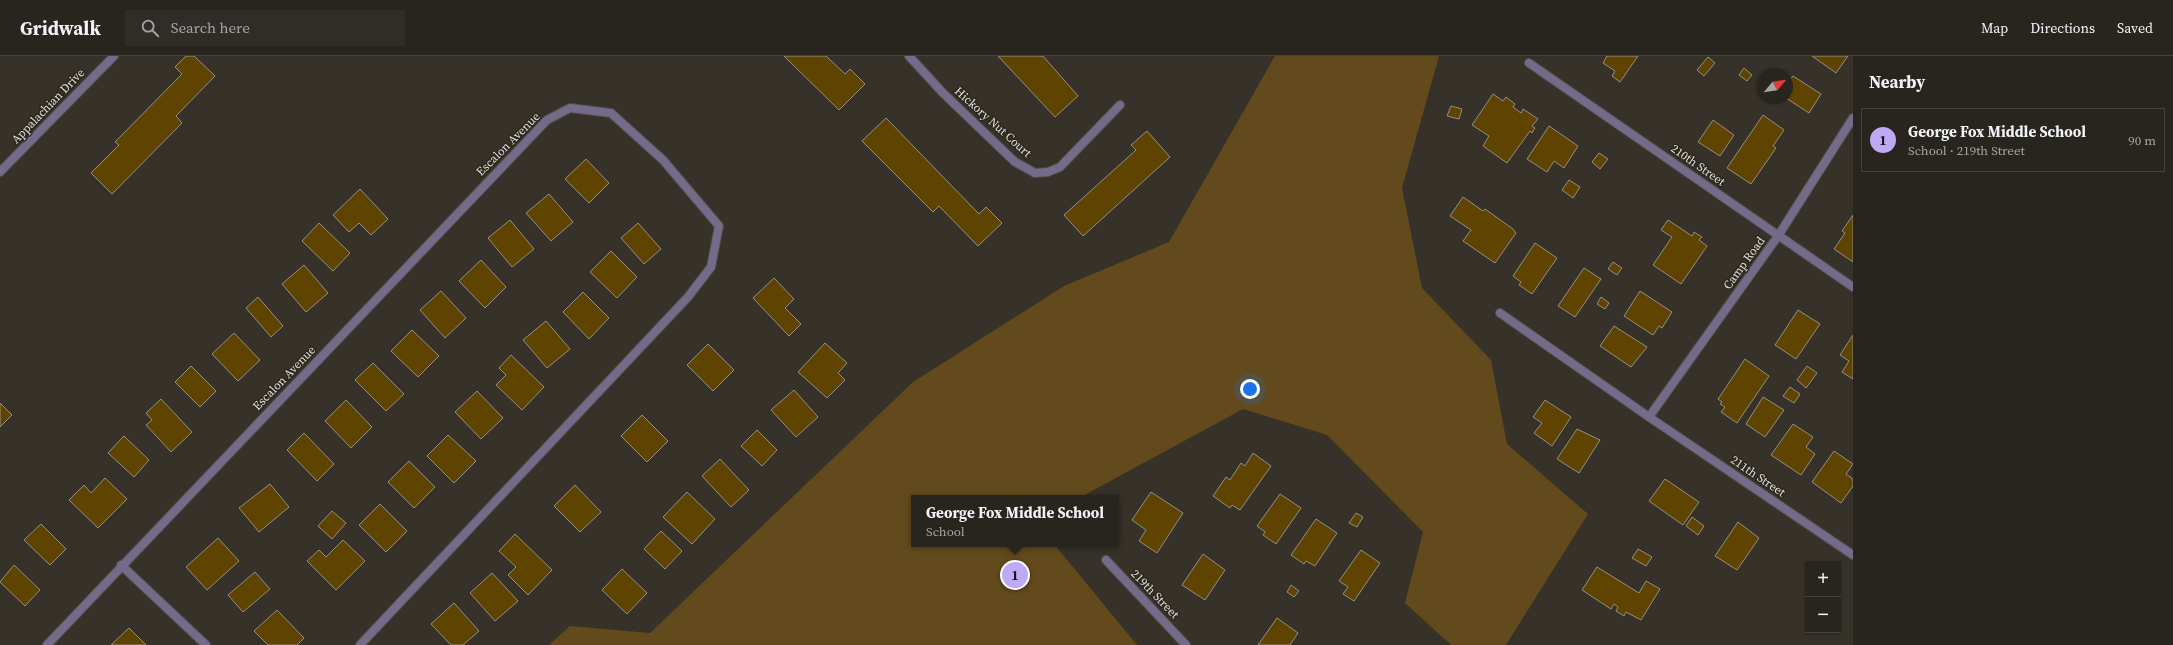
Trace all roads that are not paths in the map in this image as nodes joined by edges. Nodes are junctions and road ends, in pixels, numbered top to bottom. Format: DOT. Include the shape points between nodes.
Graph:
graph roads {
  1 [pos="114,56"];
  2 [pos="909,56"];
  3 [pos="1529,63"];
  4 [pos="1120,105"];
  5 [pos="1853,118"];
  6 [pos="0,172"];
  7 [pos="1778,236"];
  8 [pos="1853,287"];
  9 [pos="1500,313"];
  10 [pos="1649,417"];
  11 [pos="1853,555"];
  12 [pos="1106,560"];
  13 [pos="121,566"];
  14 [pos="46,645"];
  15 [pos="206,645"];
  16 [pos="360,645"];
  17 [pos="1186,645"];
  1 -- 6 [label="street, Appalachian Drive"];
  2 -- 4 [label="street, Hickory Nut Court" via="943,93 1015,162 1035,173 1048,172 1060,167"];
  3 -- 7 [label="street, 210th Street"];
  5 -- 7 [label="street, Camp Road"];
  7 -- 8 [label="street, 210th Street"];
  7 -- 10 [label="street, Camp Road"];
  9 -- 10 [label="street, 211th Street"];
  10 -- 11 [label="street, 211th Street"];
  12 -- 17 [label="street, 219th Street"];
  13 -- 14 [label="street, Escalon Avenue"];
  13 -- 15 [label="street"];
  13 -- 16 [label="street, Escalon Avenue" via="547,120 570,108 612,113 662,160 719,226 711,267 688,297"];
}
